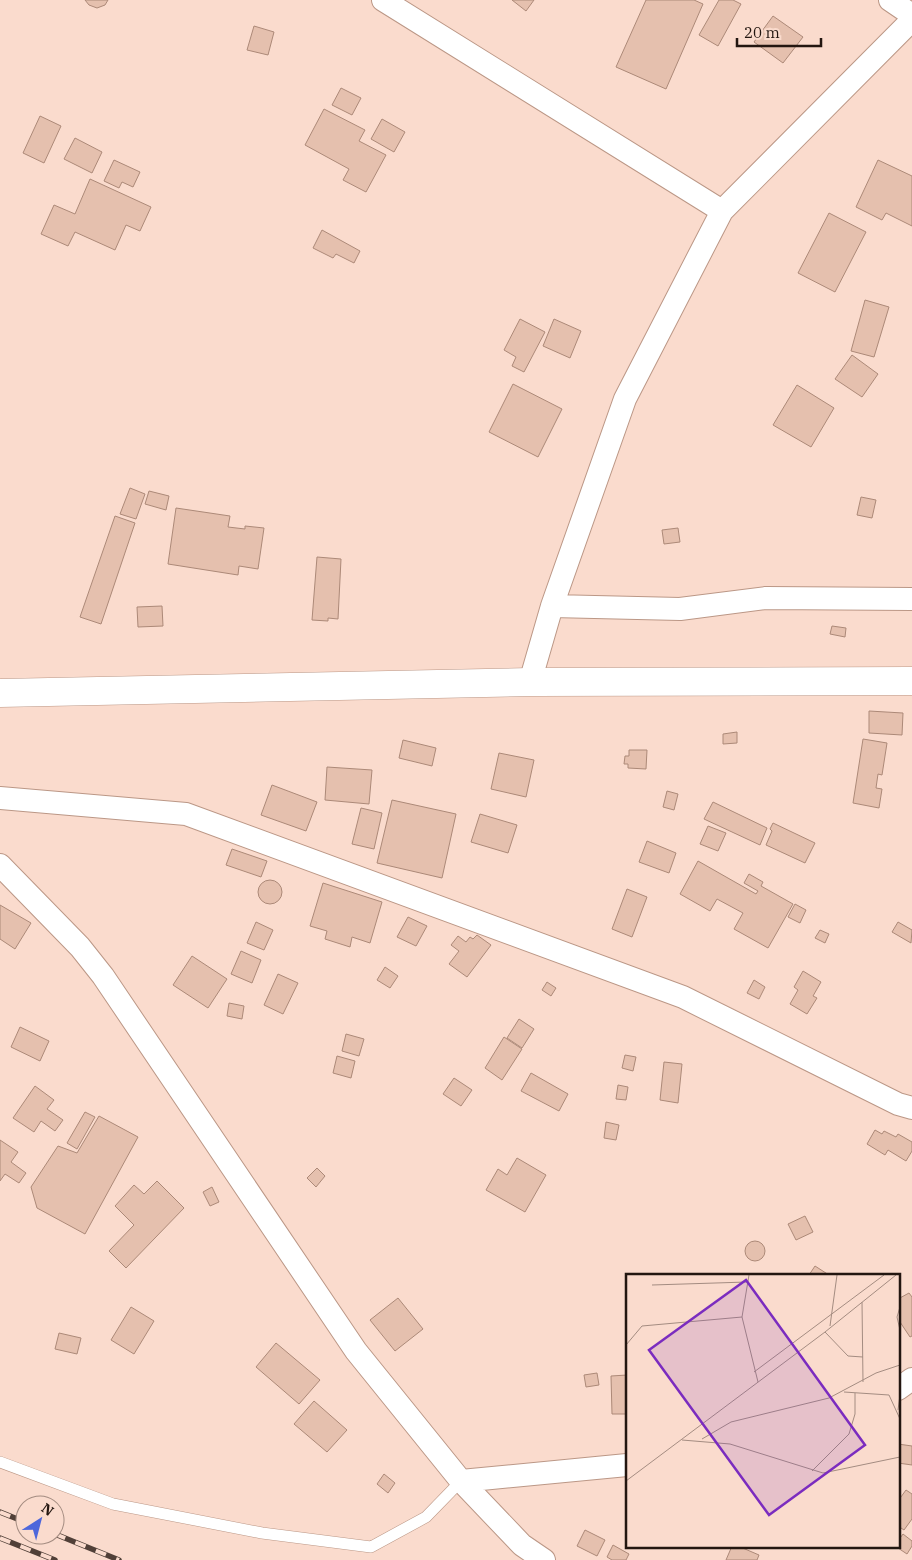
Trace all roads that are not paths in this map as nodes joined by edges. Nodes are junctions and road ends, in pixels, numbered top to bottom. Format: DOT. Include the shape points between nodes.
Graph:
graph roads {
  1 [pos="383,0"];
  2 [pos="890,0"];
  3 [pos="912,15"];
  4 [pos="912,20"];
  5 [pos="722,211"];
  6 [pos="912,599"];
  7 [pos="552,606"];
  8 [pos="912,681"];
  9 [pos="530,682"];
  10 [pos="0,693"];
  11 [pos="0,798"];
  12 [pos="0,865"];
  13 [pos="912,1108"];
  14 [pos="912,1379"];
  15 [pos="900,1388"];
  16 [pos="0,1462"];
  17 [pos="626,1465"];
  18 [pos="462,1481"];
  19 [pos="544,1560"];
  1 -- 5 [label="street"];
  2 -- 3 [label="street"];
  4 -- 5 [label="street"];
  5 -- 7 [label="street" via="625,399"];
  6 -- 7 [label="street" via="766,598 680,609"];
  7 -- 9 [label="street"];
  8 -- 9 [label="street"];
  9 -- 10 [label="street"];
  11 -- 13 [label="street" via="186,814 683,997 898,1104"];
  12 -- 18 [label="street" via="80,947 102,976 356,1351"];
  14 -- 15 [label="street"];
  16 -- 18 [label="lane" via="113,1504 262,1533 371,1547 426,1517"];
  17 -- 18 [label="street"];
  18 -- 19 [label="street" via="522,1545"];
}
